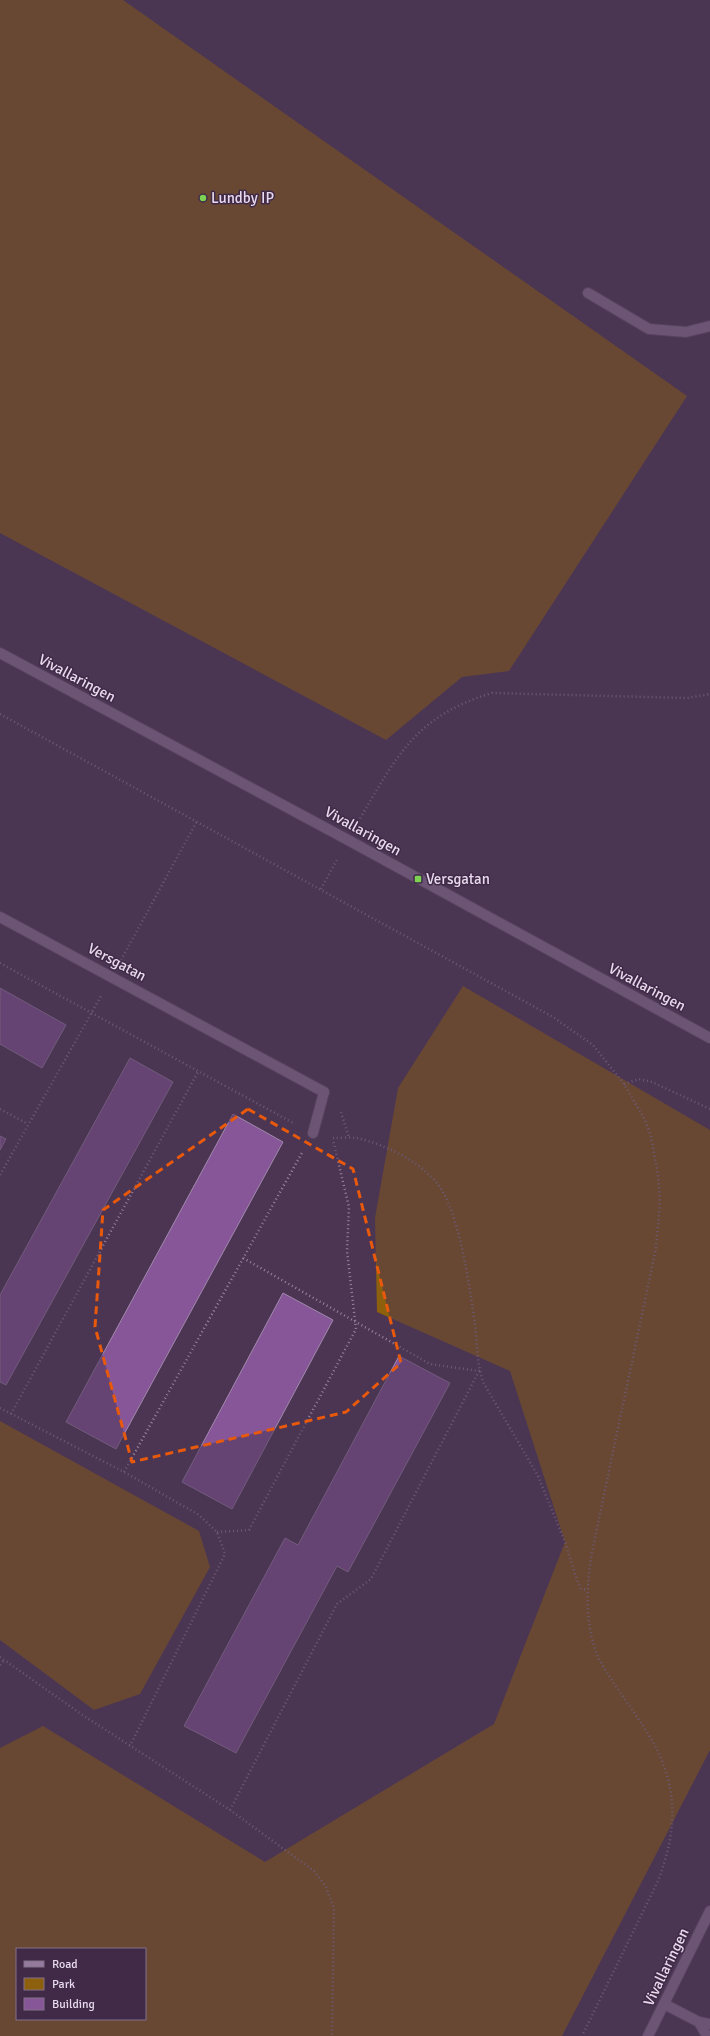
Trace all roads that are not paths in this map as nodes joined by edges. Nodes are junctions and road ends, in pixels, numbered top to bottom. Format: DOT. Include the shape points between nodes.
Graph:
graph roads {
  1 [pos="588,293"];
  2 [pos="710,326"];
  3 [pos="0,653"];
  4 [pos="0,917"];
  5 [pos="710,1038"];
  6 [pos="312,1133"];
  7 [pos="710,1911"];
  8 [pos="664,2004"];
  9 [pos="699,2022"];
  10 [pos="710,2024"];
  11 [pos="648,2036"];
  12 [pos="707,2036"];
  1 -- 2 [label="street" via="650,329 686,332"];
  3 -- 5 [label="street, Vivallaringen"];
  4 -- 6 [label="street, Versgatan" via="324,1092"];
  7 -- 8 [label="street, Vivallaringen"];
  8 -- 9 [label="street"];
  8 -- 11 [label="street, Vivallaringen"];
  9 -- 10 [label="street"];
  9 -- 12 [label="street"];
}
